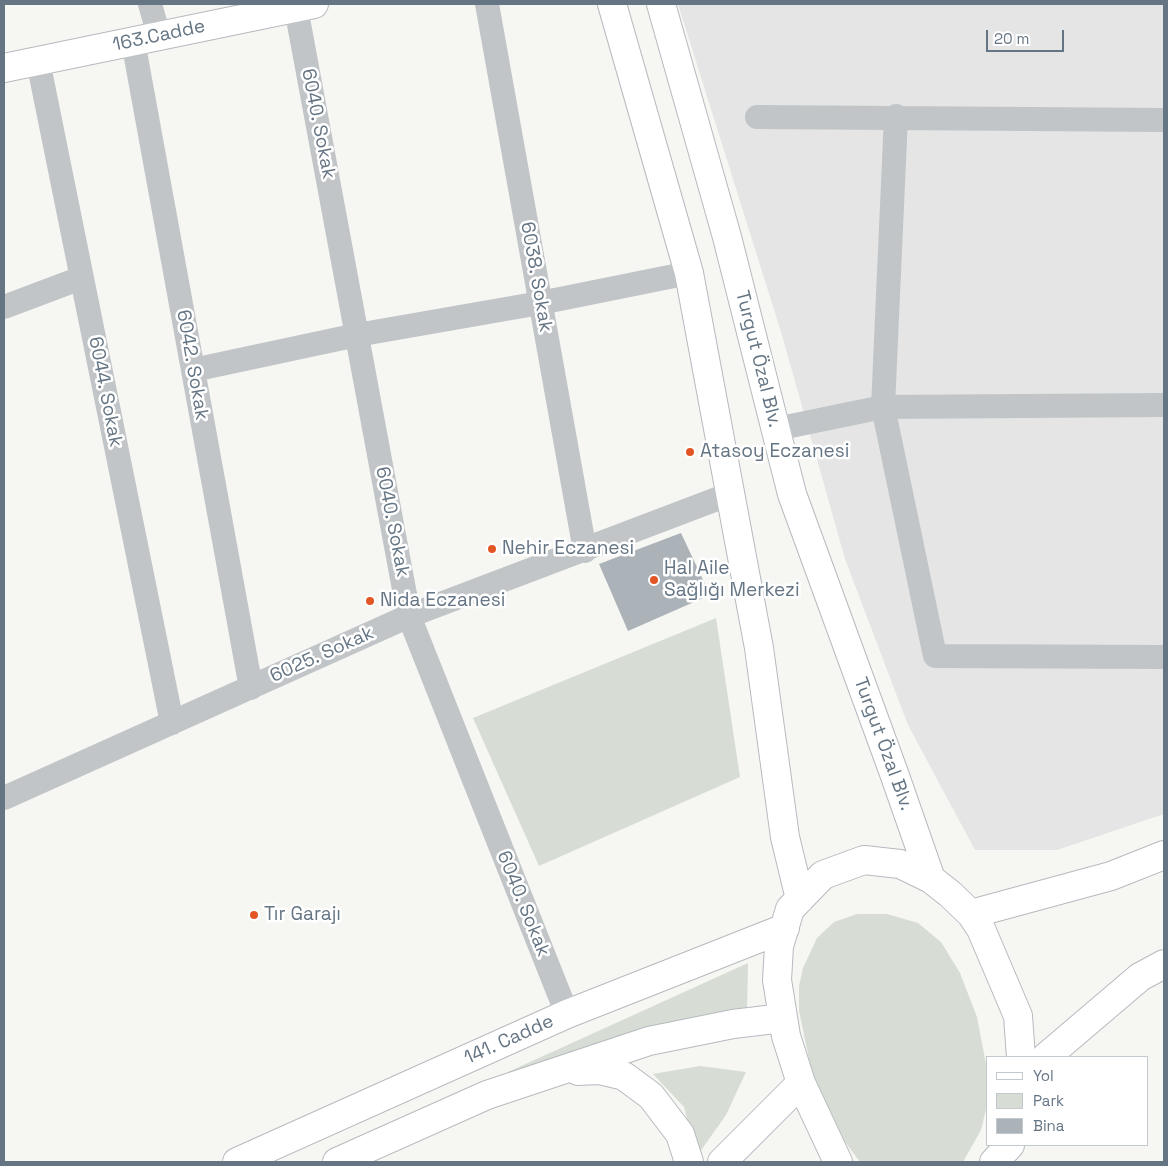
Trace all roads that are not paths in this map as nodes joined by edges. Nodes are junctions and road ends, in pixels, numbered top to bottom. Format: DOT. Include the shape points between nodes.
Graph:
graph roads {
  1 [pos="150,4"];
  2 [pos="487,4"];
  3 [pos="612,4"];
  4 [pos="661,4"];
  5 [pos="305,6"];
  6 [pos="159,36"];
  7 [pos="133,42"];
  8 [pos="38,61"];
  9 [pos="4,67"];
  10 [pos="896,116"];
  11 [pos="757,117"];
  12 [pos="1164,120"];
  13 [pos="689,273"];
  14 [pos="82,278"];
  15 [pos="540,303"];
  16 [pos="4,307"];
  17 [pos="357,335"];
  18 [pos="193,370"];
  19 [pos="1164,405"];
  20 [pos="883,408"];
  21 [pos="776,429"];
  22 [pos="730,494"];
  23 [pos="585,550"];
  24 [pos="409,616"];
  25 [pos="1164,656"];
  26 [pos="251,688"];
  27 [pos="172,723"];
  28 [pos="4,798"];
  29 [pos="1164,855"];
  30 [pos="931,879"];
  31 [pos="800,898"];
  32 [pos="971,914"];
  33 [pos="785,928"];
  34 [pos="1164,964"];
  35 [pos="567,1014"];
  36 [pos="783,1018"];
  37 [pos="1021,1056"];
  38 [pos="1047,1056"];
  39 [pos="464,1060"];
  40 [pos="562,1071"];
  41 [pos="801,1083"];
  42 [pos="487,1095"];
  43 [pos="237,1162"];
  44 [pos="337,1162"];
  45 [pos="689,1162"];
  46 [pos="722,1162"];
  47 [pos="836,1162"];
  1 -- 6 [label="street"];
  2 -- 15 [label="street, 6038. Sokak"];
  3 -- 13 [label="main road"];
  4 -- 21 [label="main road, Turgut Özal Blv." via="727,237"];
  5 -- 6 [label="main road, 163.Cadde"];
  5 -- 17 [label="street, 6040. Sokak"];
  6 -- 7 [label="main road, 163.Cadde"];
  7 -- 8 [label="main road, 163.Cadde"];
  7 -- 18 [label="street, 6042. Sokak"];
  8 -- 9 [label="main road, 163.Cadde"];
  8 -- 14 [label="street, 6044. Sokak"];
  10 -- 11 [label="street"];
  10 -- 12 [label="street"];
  10 -- 20 [label="street"];
  13 -- 15 [label="street"];
  13 -- 22 [label="main road"];
  14 -- 16 [label="street"];
  14 -- 27 [label="street, 6044. Sokak"];
  15 -- 17 [label="street"];
  15 -- 23 [label="street, 6038. Sokak"];
  17 -- 18 [label="street"];
  17 -- 24 [label="street, 6040. Sokak"];
  18 -- 26 [label="street, 6042. Sokak"];
  19 -- 20 [label="street"];
  20 -- 21 [label="street"];
  20 -- 25 [label="street" via="935,656"];
  21 -- 30 [label="main road, Turgut Özal Blv." via="792,494"];
  22 -- 23 [label="street, 6025. Sokak"];
  22 -- 31 [label="main road" via="760,658 785,837"];
  23 -- 24 [label="street, 6025. Sokak"];
  24 -- 26 [label="street, 6025. Sokak"];
  24 -- 35 [label="street, 6040. Sokak"];
  26 -- 27 [label="street, 6025. Sokak"];
  27 -- 28 [label="street, 6025. Sokak"];
  29 -- 32 [label="main road" via="1111,876"];
  30 -- 31 [label="main road" via="900,864 864,860 823,875"];
  30 -- 32 [label="main road"];
  31 -- 33 [label="main road" via="790,909"];
  32 -- 37 [label="main road" via="981,929 1018,1016"];
  33 -- 35 [label="main road, 141. Cadde"];
  33 -- 36 [label="main road" via="779,946 777,980"];
  34 -- 38 [label="main road" via="1140,977"];
  35 -- 39 [label="main road, 141. Cadde"];
  36 -- 40 [label="main road" via="649,1041"];
  36 -- 41 [label="main road"];
  39 -- 42 [label="main road"];
  39 -- 43 [label="main road, 141. Cadde"];
  40 -- 42 [label="main road"];
  40 -- 45 [label="main road" via="599,1070 624,1076 651,1096 665,1114 680,1134"];
  41 -- 46 [label="main road"];
  41 -- 47 [label="main road"];
  42 -- 44 [label="main road"];
}
